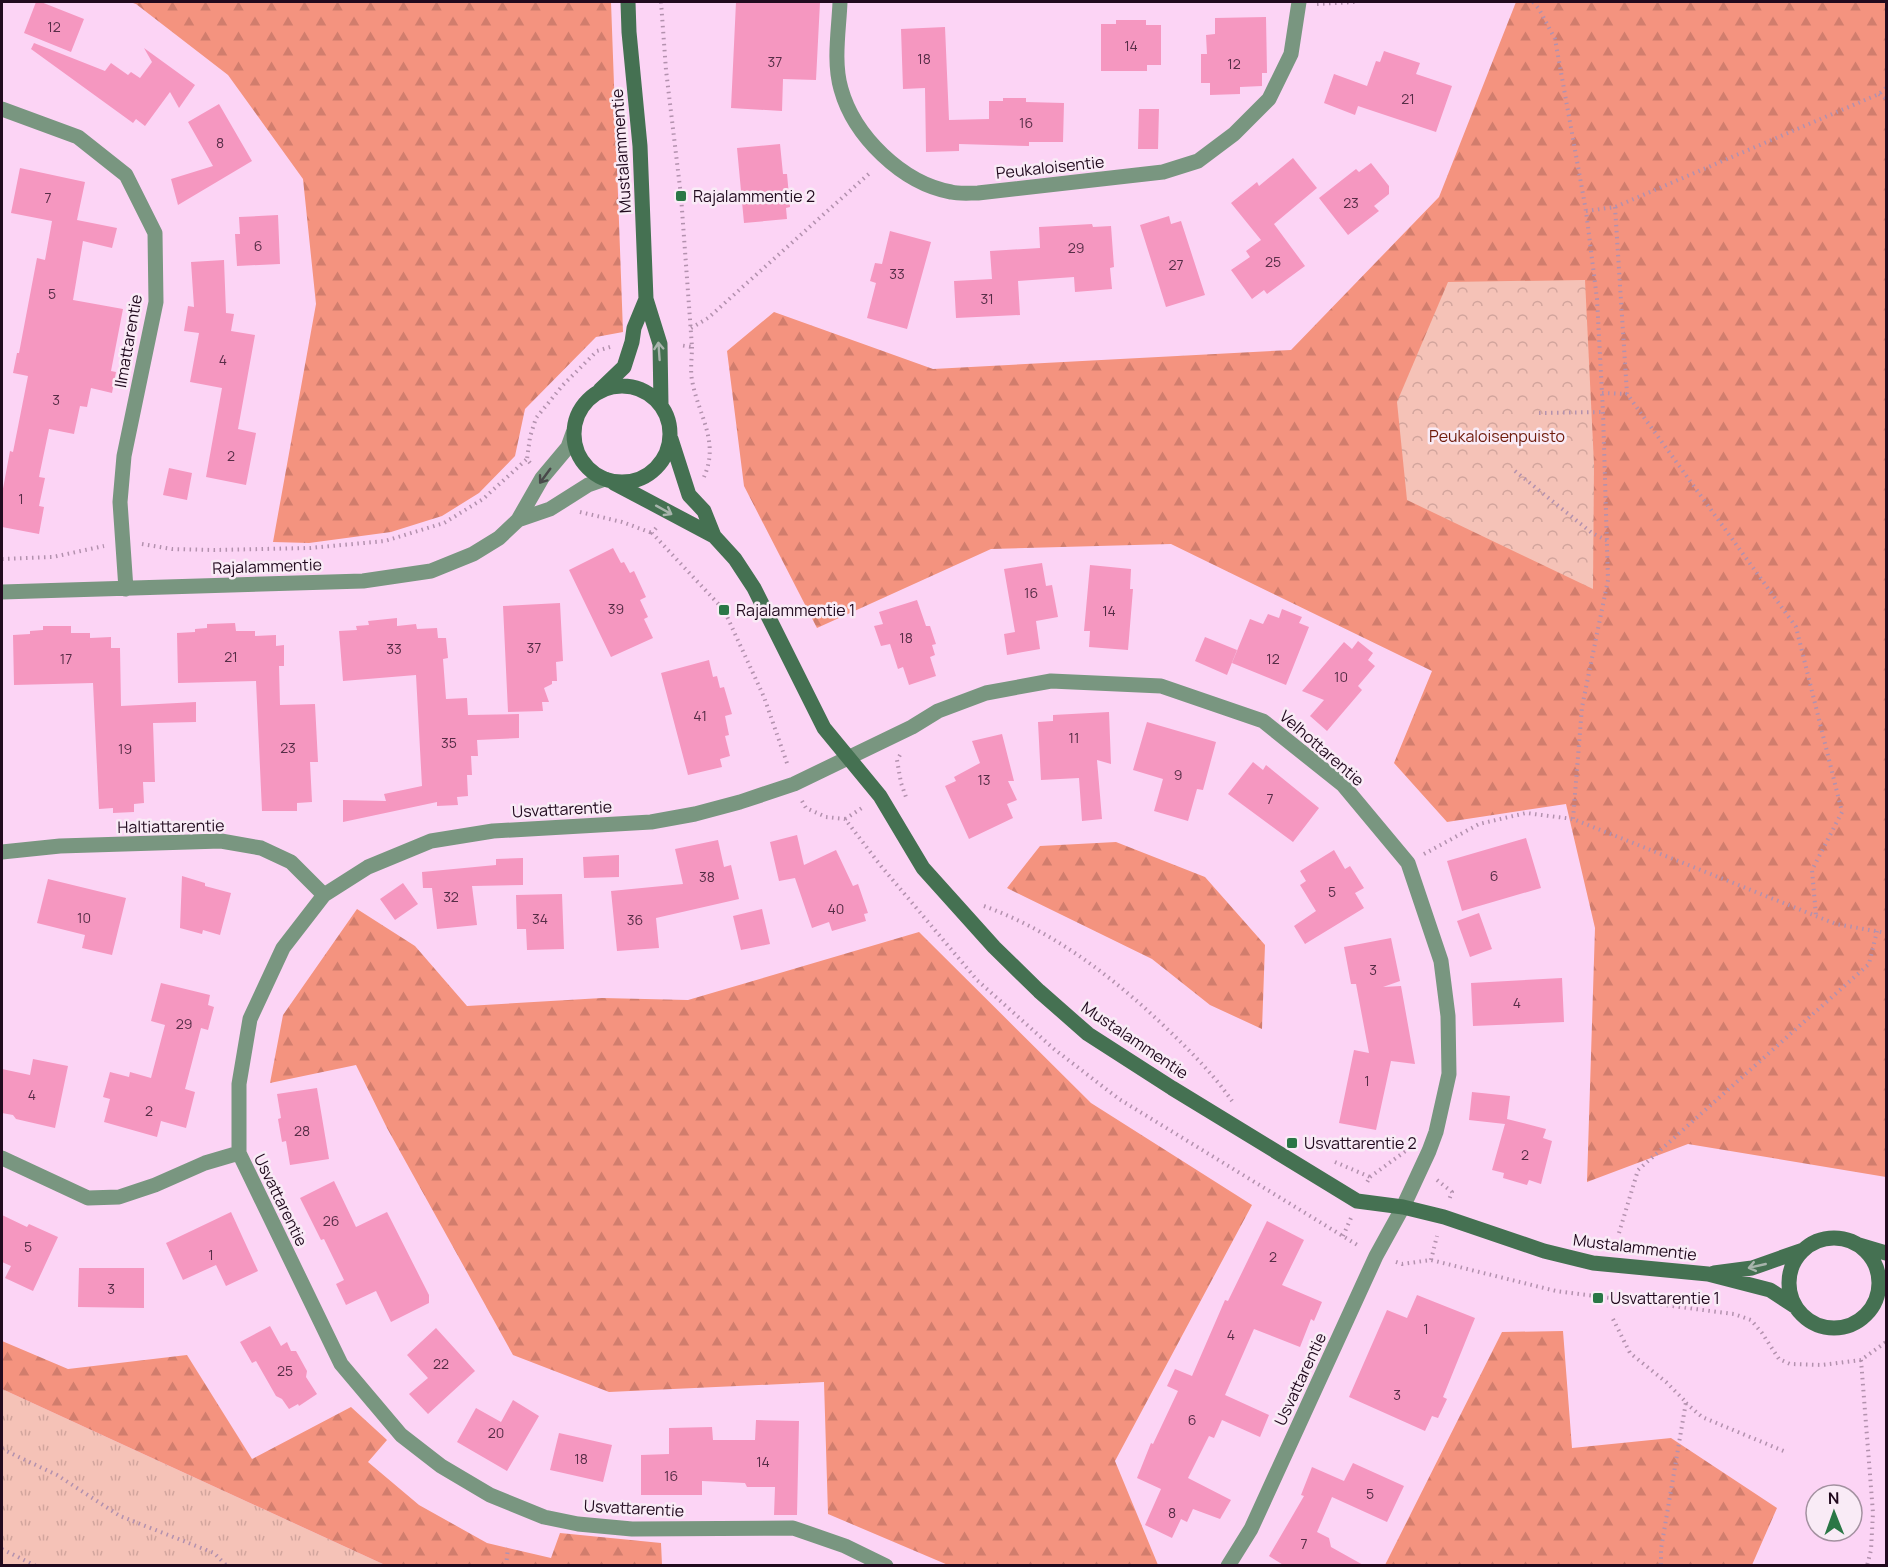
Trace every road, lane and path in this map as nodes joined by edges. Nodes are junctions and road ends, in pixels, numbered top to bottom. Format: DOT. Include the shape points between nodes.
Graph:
graph roads {
  1 [pos="628,2"];
  2 [pos="840,2"];
  3 [pos="1355,2"];
  4 [pos="1533,2"];
  5 [pos="1299,3"];
  6 [pos="1887,88"];
  7 [pos="1880,94"];
  8 [pos="1887,99"];
  9 [pos="2,109"];
  10 [pos="886,158"];
  11 [pos="1615,207"];
  12 [pos="1586,211"];
  13 [pos="646,299"];
  14 [pos="691,328"];
  15 [pos="692,347"];
  16 [pos="598,392"];
  17 [pos="1602,393"];
  18 [pos="1627,394"];
  19 [pos="661,405"];
  20 [pos="1602,412"];
  21 [pos="1539,413"];
  22 [pos="573,434"];
  23 [pos="671,438"];
  24 [pos="527,459"];
  25 [pos="1515,471"];
  26 [pos="609,481"];
  27 [pos="689,495"];
  28 [pos="670,514"];
  29 [pos="518,520"];
  30 [pos="714,537"];
  31 [pos="1608,541"];
  32 [pos="123,543"];
  33 [pos="2,559"];
  34 [pos="126,589"];
  35 [pos="2,592"];
  36 [pos="912,727"];
  37 [pos="848,759"];
  38 [pos="794,784"];
  39 [pos="908,801"];
  40 [pos="1573,819"];
  41 [pos="2,852"];
  42 [pos="1408,863"];
  43 [pos="324,895"];
  44 [pos="975,902"];
  45 [pos="1816,916"];
  46 [pos="1877,931"];
  47 [pos="1887,933"];
  48 [pos="1238,1108"];
  49 [pos="1436,1132"];
  50 [pos="239,1153"];
  51 [pos="2,1158"];
  52 [pos="1370,1177"];
  53 [pos="1403,1207"];
  54 [pos="1619,1233"];
  55 [pos="1856,1244"];
  56 [pos="1803,1250"];
  57 [pos="1887,1253"];
  58 [pos="1376,1256"];
  59 [pos="1708,1274"];
  60 [pos="1887,1304"];
  61 [pos="1796,1307"];
  62 [pos="1613,1319"];
  63 [pos="1858,1321"];
  64 [pos="1887,1342"];
  65 [pos="1861,1360"];
  66 [pos="1686,1402"];
  67 [pos="2,1449"];
  68 [pos="1786,1452"];
  69 [pos="508,1548"];
  70 [pos="2,1549"];
  71 [pos="36,1566"];
  72 [pos="227,1566"];
  73 [pos="506,1566"];
  74 [pos="886,1566"];
  75 [pos="1228,1566"];
  76 [pos="1661,1566"];
  77 [pos="1867,1566"];
  1 -- 13 [label="street, Mustalammentie" via="640,146"];
  2 -- 10 [label="street, Peukaloisentie" via="840,87 850,115"];
  3 -- 5 [label="path"];
  4 -- 12 [label="path" via="1555,39"];
  5 -- 10 [label="street, Peukaloisentie" via="1290,54 1269,99 1234,134 1198,161 1163,172 978,193 950,192 926,183 902,172"];
  6 -- 7 [label="path"];
  7 -- 8 [label="path"];
  7 -- 11 [label="path"];
  9 -- 32 [label="street, Ilmattarentie" via="78,137 118,169 126,176 155,233 156,302 124,456 120,502"];
  10 -- 14 [label="path" via="708,318"];
  11 -- 12 [label="path"];
  11 -- 18 [label="path"];
  12 -- 17 [label="path" via="1597,299"];
  13 -- 16 [label="street, Mustalammentie" via="624,367"];
  19 -- 13 [label="street, Mustalammentie, one-way" via="660,344"];
  15 -- 27 [label="path" via="691,378 711,447 705,476"];
  16 -- 19 [label="street" via="617,386 635,387"];
  16 -- 22 [label="street" via="577,415"];
  17 -- 18 [label="path"];
  17 -- 20 [label="path"];
  18 -- 45 [label="path" via="1796,627 1842,812 1812,870"];
  19 -- 23 [label="street" via="669,420"];
  20 -- 21 [label="path"];
  20 -- 31 [label="path"];
  22 -- 26 [label="street" via="581,461 596,476"];
  22 -- 29 [label="street, Rajalammentie, one-way"];
  23 -- 26 [label="street" via="658,468 630,483"];
  23 -- 27 [label="street, Mustalammentie"];
  24 -- 32 [label="path" via="483,499 444,524 385,541 310,548 214,550"];
  25 -- 31 [label="path" via="1592,533"];
  26 -- 28 [label="street, Mustalammentie, one-way"];
  26 -- 29 [label="street, Rajalammentie" via="588,485 550,509"];
  27 -- 30 [label="street, Mustalammentie" via="704,511"];
  28 -- 30 [label="street, Mustalammentie"];
  28 -- 38 [label="path" via="652,532 724,610 764,697"];
  29 -- 34 [label="street, Rajalammentie" via="473,554 430,571 363,581"];
  30 -- 37 [label="street, Mustalammentie" via="735,559 753,588 824,728"];
  31 -- 40 [label="path" via="1608,580 1582,707"];
  32 -- 33 [label="path" via="53,557"];
  32 -- 34 [label="street, Ilmattarentie"];
  34 -- 35 [label="street, Rajalammentie"];
  36 -- 37 [label="street, Velhottarentie"];
  36 -- 39 [label="path" via="897,760"];
  36 -- 42 [label="street, Velhottarentie" via="938,711 987,693 1051,681 1161,687 1263,721 1343,785"];
  37 -- 38 [label="street, Usvattarentie"];
  37 -- 53 [label="street, Mustalammentie" via="880,796 923,868 994,947 1088,1034 1357,1201"];
  38 -- 43 [label="street, Usvattarentie" via="695,814 651,822 493,831 430,841 368,867"];
  38 -- 58 [label="path" via="806,808 826,817 845,819 977,980 1054,1049 1119,1100"];
  40 -- 42 [label="path" via="1526,813 1479,824"];
  40 -- 45 [label="path"];
  41 -- 43 [label="street, Haltiattarentie" via="60,846 221,841 261,848 291,862"];
  42 -- 49 [label="street, Velhottarentie" via="1441,961 1448,1016 1449,1074"];
  43 -- 50 [label="street, Usvattarentie" via="283,948 250,1019 239,1084"];
  44 -- 48 [label="path" via="1010,916 1083,957 1127,991 1217,1080"];
  45 -- 46 [label="path"];
  46 -- 47 [label="path"];
  46 -- 54 [label="path" via="1869,964 1638,1170"];
  49 -- 52 [label="path"];
  49 -- 53 [label="street, Velhottarentie"];
  50 -- 51 [label="street" via="119,1197 87,1198"];
  50 -- 74 [label="street, Usvattarentie" via="341,1364 401,1435 441,1466 490,1495 544,1517 632,1529 793,1528 845,1546"];
  53 -- 58 [label="street, Usvattarentie"];
  53 -- 59 [label="street, Mustalammentie" via="1593,1263"];
  55 -- 56 [label="street" via="1827,1238"];
  55 -- 57 [label="street"];
  55 -- 63 [label="street" via="1875,1263 1879,1279 1878,1294 1870,1310"];
  56 -- 59 [label="street, Mustalammentie, one-way" via="1752,1268"];
  56 -- 61 [label="street" via="1789,1278"];
  58 -- 65 [label="path" via="1402,1264 1431,1260 1556,1292 1734,1314 1751,1320 1779,1359 1790,1364"];
  58 -- 75 [label="street, Usvattarentie" via="1251,1529"];
  59 -- 61 [label="street, Mustalammentie" via="1770,1290"];
  60 -- 63 [label="street"];
  61 -- 63 [label="street" via="1810,1321 1828,1328"];
  62 -- 66 [label="path" via="1630,1353"];
  64 -- 65 [label="path"];
  65 -- 77 [label="path" via="1873,1513"];
  66 -- 68 [label="path" via="1702,1417"];
  66 -- 76 [label="path"];
  67 -- 72 [label="path" via="57,1474 120,1516 214,1553"];
  69 -- 73 [label="path"];
  70 -- 71 [label="path"];
}
